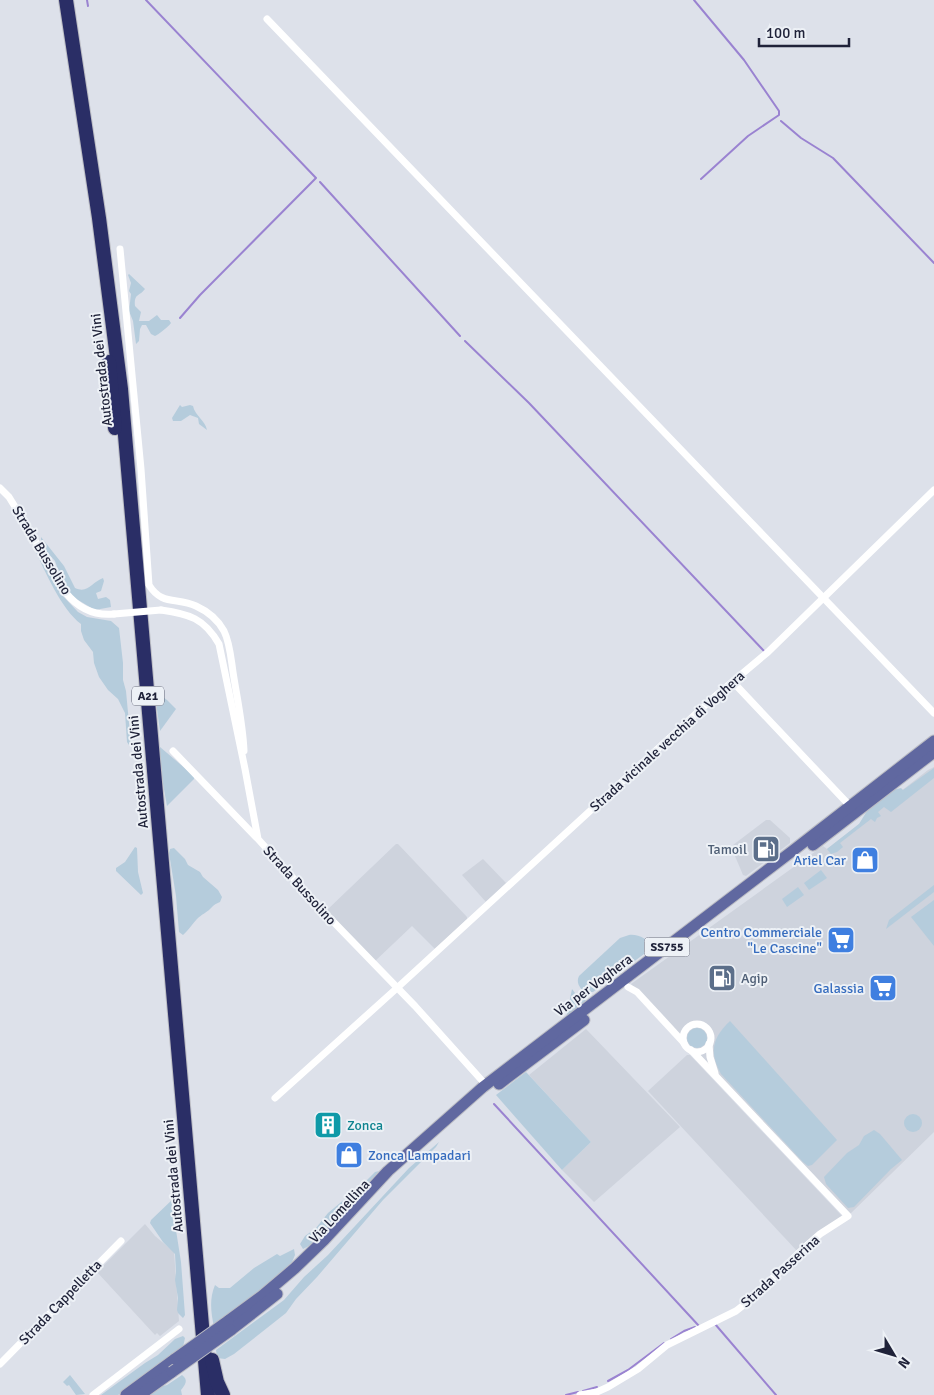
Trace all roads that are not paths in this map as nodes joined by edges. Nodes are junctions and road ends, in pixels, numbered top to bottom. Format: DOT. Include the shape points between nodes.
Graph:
graph roads {
  1 [pos="58,0"];
  2 [pos="66,0"];
  3 [pos="266,20"];
  4 [pos="120,249"];
  5 [pos="0,488"];
  6 [pos="934,490"];
  7 [pos="823,597"];
  8 [pos="733,682"];
  9 [pos="934,713"];
  10 [pos="934,741"];
  11 [pos="173,751"];
  12 [pos="934,752"];
  13 [pos="245,769"];
  14 [pos="850,806"];
  15 [pos="258,839"];
  16 [pos="628,987"];
  17 [pos="397,988"];
  18 [pos="684,1043"];
  19 [pos="709,1044"];
  20 [pos="691,1050"];
  21 [pos="716,1075"];
  22 [pos="486,1088"];
  23 [pos="275,1098"];
  24 [pos="121,1241"];
  25 [pos="199,1287"];
  26 [pos="230,1326"];
  27 [pos="178,1329"];
  28 [pos="0,1364"];
  29 [pos="201,1393"];
  30 [pos="93,1395"];
  31 [pos="126,1395"];
  32 [pos="140,1395"];
  33 [pos="223,1395"];
  34 [pos="580,1395"];
  1 -- 29 [label="highway, Autostrada dei Vini / A21" via="90,210 110,374"];
  2 -- 25 [label="highway, Autostrada dei Vini / A21" via="121,389"];
  3 -- 7 [label="street"];
  4 -- 13 [label="street" via="149,585 162,598 195,605 205,611 224,632 240,712"];
  5 -- 13 [label="street, Strada Bussolino, bridge" via="18,510 73,602 103,615 160,610 189,616 210,630 219,644"];
  6 -- 7 [label="street, Strada vicinale vecchia di Voghera"];
  7 -- 8 [label="street, Strada vicinale vecchia di Voghera"];
  7 -- 9 [label="street"];
  8 -- 14 [label="street"];
  8 -- 17 [label="street, Strada vicinale vecchia di Voghera"];
  10 -- 14 [label="main road, Via per Voghera / SS755"];
  11 -- 15 [label="street"];
  12 -- 16 [label="main road, Via per Voghera / SS755"];
  13 -- 15 [label="street, Strada Bussolino"];
  14 -- 22 [label="main road, Via per Voghera / SS755"];
  15 -- 17 [label="street, Strada Bussolino"];
  16 -- 18 [label="street" via="637,992"];
  16 -- 22 [label="main road, Via per Voghera / SS755"];
  17 -- 22 [label="street, Strada Bussolino"];
  17 -- 23 [label="street, Strada vicinale vecchia di Voghera"];
  18 -- 19 [label="street" via="686,1028 698,1024 709,1031"];
  18 -- 20 [label="street"];
  19 -- 20 [label="street" via="699,1052"];
  19 -- 21 [label="street"];
  20 -- 21 [label="street"];
  21 -- 34 [label="street, Strada Passerina" via="848,1216 820,1234 736,1311 668,1345 608,1387"];
  22 -- 26 [label="main road, Via Lomellina" via="394,1175 297,1276"];
  24 -- 28 [label="street, Strada Cappelletta"];
  25 -- 29 [label="highway, Autostrada dei Vini / A21"];
  25 -- 33 [label="highway" via="213,1366"];
  26 -- 31 [label="main road, bridge"];
  26 -- 32 [label="main road, bridge"];
  27 -- 30 [label="street"];
}
